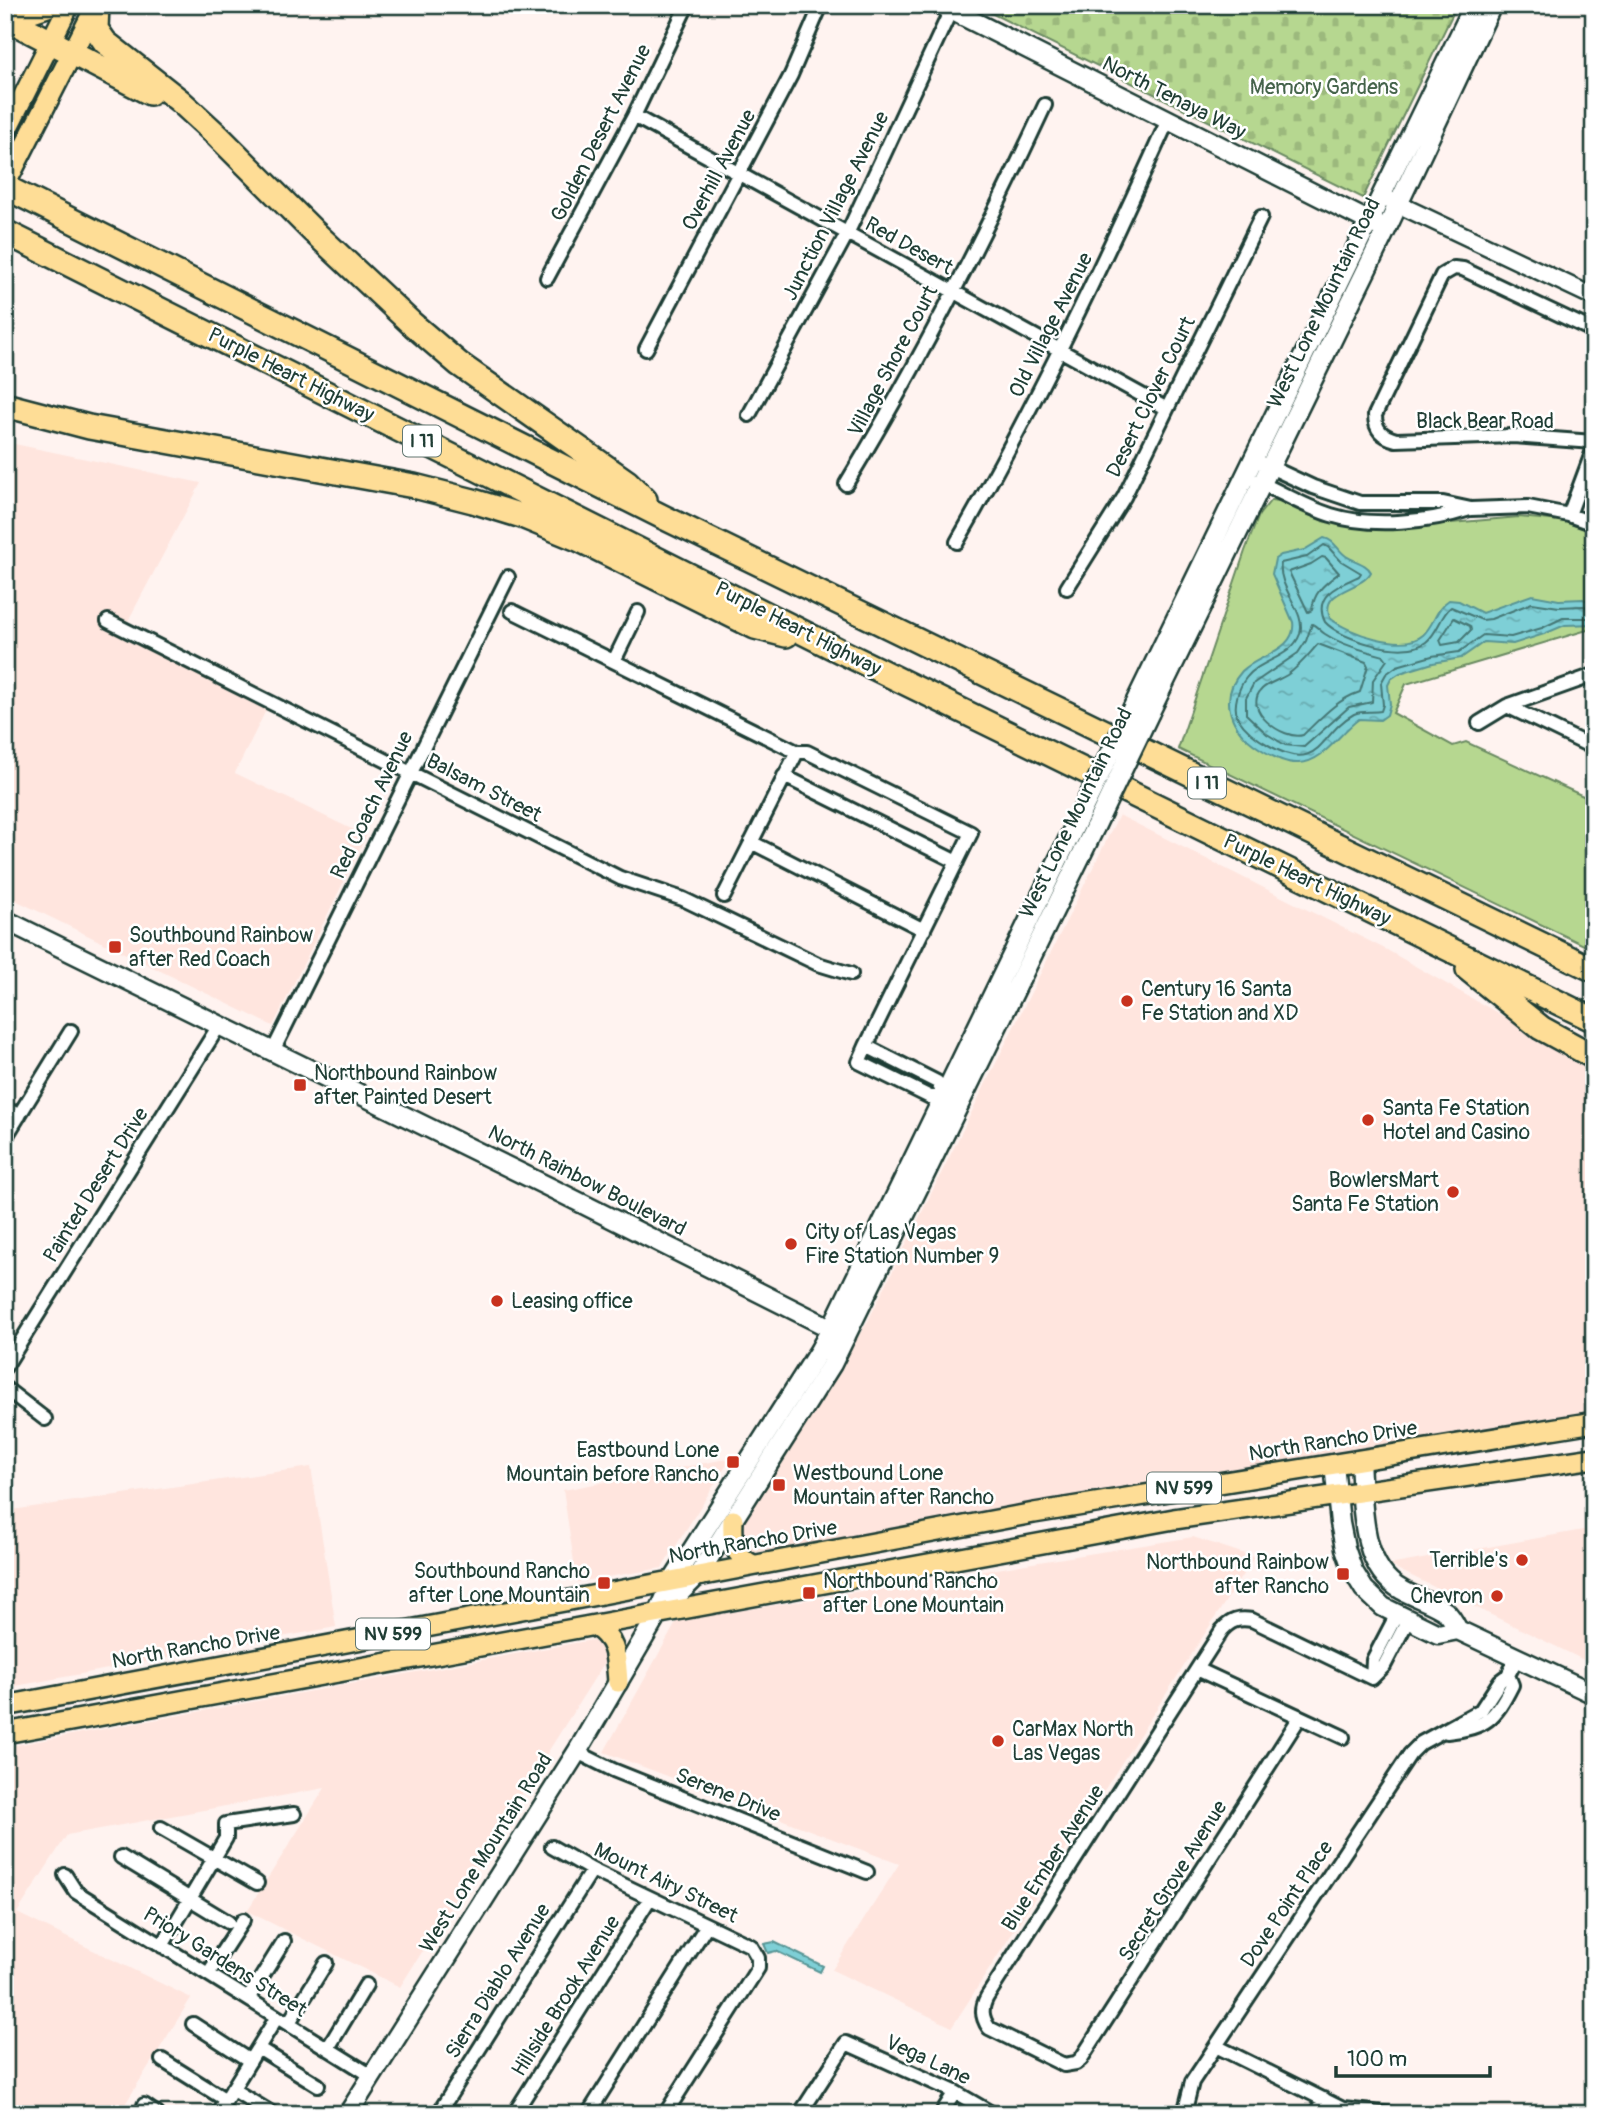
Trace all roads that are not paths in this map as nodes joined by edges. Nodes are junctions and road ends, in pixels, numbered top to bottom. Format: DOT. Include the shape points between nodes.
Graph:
graph roads {
  1 [pos="47,5"];
  2 [pos="69,5"];
  3 [pos="97,5"];
  4 [pos="687,5"];
  5 [pos="821,5"];
  6 [pos="1474,5"];
  7 [pos="1492,5"];
  8 [pos="946,8"];
  9 [pos="5,9"];
  10 [pos="5,18"];
  11 [pos="61,47"];
  12 [pos="1045,105"];
  13 [pos="634,116"];
  14 [pos="1168,120"];
  15 [pos="5,133"];
  16 [pos="218,136"];
  17 [pos="739,174"];
  18 [pos="5,186"];
  19 [pos="1389,200"];
  20 [pos="1261,217"];
  21 [pos="1368,221"];
  22 [pos="1386,230"];
  23 [pos="5,232"];
  24 [pos="847,233"];
  25 [pos="547,278"];
  26 [pos="953,291"];
  27 [pos="1594,297"];
  28 [pos="1594,331"];
  29 [pos="646,349"];
  30 [pos="1061,351"];
  31 [pos="5,398"];
  32 [pos="16,407"];
  33 [pos="1167,409"];
  34 [pos="749,415"];
  35 [pos="1594,442"];
  36 [pos="1594,448"];
  37 [pos="1253,459"];
  38 [pos="1245,476"];
  39 [pos="1266,476"];
  40 [pos="846,484"];
  41 [pos="1471,509"];
  42 [pos="1569,515"];
  43 [pos="663,517"];
  44 [pos="1594,524"];
  45 [pos="957,542"];
  46 [pos="508,577"];
  47 [pos="1067,588"];
  48 [pos="512,611"];
  49 [pos="638,612"];
  50 [pos="108,621"];
  51 [pos="840,651"];
  52 [pos="614,661"];
  53 [pos="1594,675"];
  54 [pos="1507,706"];
  55 [pos="1142,708"];
  56 [pos="1479,723"];
  57 [pos="1594,748"];
  58 [pos="796,751"];
  59 [pos="410,772"];
  60 [pos="784,776"];
  61 [pos="751,842"];
  62 [pos="957,862"];
  63 [pos="724,896"];
  64 [pos="5,920"];
  65 [pos="924,930"];
  66 [pos="1434,942"];
  67 [pos="1594,971"];
  68 [pos="850,974"];
  69 [pos="1594,1020"];
  70 [pos="220,1024"];
  71 [pos="71,1031"];
  72 [pos="866,1046"];
  73 [pos="273,1051"];
  74 [pos="1594,1057"];
  75 [pos="952,1100"];
  76 [pos="5,1108"];
  77 [pos="19,1116"];
  78 [pos="5,1138"];
  79 [pos="839,1333"];
  80 [pos="5,1367"];
  81 [pos="5,1388"];
  82 [pos="45,1419"];
  83 [pos="1594,1422"];
  84 [pos="1594,1458"];
  85 [pos="1360,1460"];
  86 [pos="1334,1464"];
  87 [pos="1362,1493"];
  88 [pos="1337,1496"];
  89 [pos="733,1520"];
  90 [pos="982,1523"];
  91 [pos="976,1555"];
  92 [pos="753,1565"];
  93 [pos="698,1575"];
  94 [pos="673,1580"];
  95 [pos="658,1614"];
  96 [pos="1402,1617"];
  97 [pos="594,1626"];
  98 [pos="1458,1630"];
  99 [pos="1517,1657"];
  100 [pos="1197,1669"];
  101 [pos="149,1679"];
  102 [pos="618,1682"];
  103 [pos="83,1691"];
  104 [pos="1594,1694"];
  105 [pos="5,1706"];
  106 [pos="91,1717"];
  107 [pos="1300,1717"];
  108 [pos="5,1732"];
  109 [pos="1343,1737"];
  110 [pos="576,1752"];
  111 [pos="294,1814"];
  112 [pos="161,1828"];
  113 [pos="552,1847"];
  114 [pos="121,1857"];
  115 [pos="214,1860"];
  116 [pos="592,1870"];
  117 [pos="867,1871"];
  118 [pos="65,1875"];
  119 [pos="257,1883"];
  120 [pos="650,1898"];
  121 [pos="190,1901"];
  122 [pos="243,1920"];
  123 [pos="228,1922"];
  124 [pos="707,1925"];
  125 [pos="284,1941"];
  126 [pos="162,1946"];
  127 [pos="326,1962"];
  128 [pos="208,1974"];
  129 [pos="366,1985"];
  130 [pos="248,1999"];
  131 [pos="283,2020"];
  132 [pos="193,2024"];
  133 [pos="1216,2046"];
  134 [pos="258,2048"];
  135 [pos="328,2048"];
  136 [pos="162,2060"];
  137 [pos="250,2061"];
  138 [pos="1076,2063"];
  139 [pos="372,2076"];
  140 [pos="318,2085"];
  141 [pos="955,2092"];
  142 [pos="229,2094"];
  143 [pos="1324,2099"];
  144 [pos="144,2105"];
  145 [pos="158,2114"];
  146 [pos="217,2114"];
  147 [pos="273,2114"];
  148 [pos="348,2114"];
  149 [pos="438,2114"];
  150 [pos="514,2114"];
  151 [pos="588,2114"];
  152 [pos="665,2114"];
  153 [pos="800,2114"];
  154 [pos="941,2114"];
  155 [pos="993,2114"];
  156 [pos="1184,2114"];
  157 [pos="1315,2114"];
  158 [pos="1392,2114"];
  1 -- 9 [label="highway" via="26,12"];
  2 -- 11 [label="main road"];
  3 -- 11 [label="main road"];
  3 -- 16 [label="highway" via="96,29 102,39"];
  4 -- 13 [label="street, Golden Desert Avenue"];
  5 -- 17 [label="street, Overhill Avenue" via="792,75"];
  6 -- 19 [label="main road, West Lone Mountain Road"];
  7 -- 19 [label="main road, West Lone Mountain Road"];
  8 -- 14 [label="main road, North Tenaya Way"];
  8 -- 24 [label="street, Junction Village Avenue"];
  10 -- 11 [label="highway"];
  11 -- 15 [label="main road"];
  11 -- 16 [label="highway" via="150,92"];
  11 -- 18 [label="main road"];
  12 -- 26 [label="street, Village Shore Court"];
  13 -- 17 [label="street, Red Desert"];
  13 -- 25 [label="street, Golden Desert Avenue"];
  14 -- 21 [label="main road, North Tenaya Way"];
  14 -- 30 [label="street, Old Village Avenue"];
  16 -- 43 [label="highway" via="411,323 459,364 627,482"];
  17 -- 24 [label="street, Red Desert"];
  17 -- 29 [label="street, Overhill Avenue"];
  18 -- 43 [label="highway, Purple Heart Highway / I 11"];
  19 -- 21 [label="main road, West Lone Mountain Road"];
  19 -- 22 [label="main road, West Lone Mountain Road"];
  19 -- 27 [label="street"];
  20 -- 33 [label="street, Desert Clover Court"];
  21 -- 22 [label="main road, North Tenaya Way"];
  21 -- 37 [label="main road, West Lone Mountain Road"];
  22 -- 39 [label="main road, West Lone Mountain Road"];
  23 -- 51 [label="highway, Purple Heart Highway / I 11"];
  24 -- 26 [label="street, Red Desert"];
  24 -- 34 [label="street, Junction Village Avenue"];
  26 -- 30 [label="street, Red Desert"];
  26 -- 40 [label="street, Village Shore Court"];
  28 -- 35 [label="street, Black Bear Road" via="1454,268 1442,275 1375,415 1379,432 1396,440 1513,436"];
  30 -- 33 [label="street, Red Desert"];
  30 -- 45 [label="street, Old Village Avenue"];
  31 -- 32 [label="highway"];
  32 -- 51 [label="highway" via="89,427 414,486 473,501 578,539 755,627"];
  33 -- 47 [label="street, Desert Clover Court" via="1124,497"];
  36 -- 42 [label="street"];
  37 -- 38 [label="main road, West Lone Mountain Road"];
  37 -- 39 [label="street"];
  38 -- 39 [label="street"];
  38 -- 55 [label="main road, West Lone Mountain Road"];
  39 -- 41 [label="street" via="1360,503 1443,503"];
  39 -- 41 [label="street" via="1331,515 1357,521 1410,521"];
  39 -- 55 [label="main road, West Lone Mountain Road"];
  41 -- 42 [label="street" via="1528,507"];
  42 -- 44 [label="street"];
  43 -- 67 [label="highway, Purple Heart Highway / I 11"];
  46 -- 59 [label="street, Red Coach Avenue"];
  48 -- 52 [label="street"];
  49 -- 52 [label="street"];
  50 -- 59 [label="street, Balsam Street"];
  51 -- 66 [label="highway, Purple Heart Highway / I 11"];
  52 -- 58 [label="street"];
  53 -- 54 [label="street"];
  54 -- 56 [label="street"];
  54 -- 57 [label="street"];
  55 -- 75 [label="main road, West Lone Mountain Road, bridge"];
  58 -- 60 [label="street"];
  58 -- 62 [label="street" via="807,752 971,833"];
  59 -- 68 [label="street, Balsam Street" via="620,878 682,899 818,964"];
  59 -- 73 [label="street, Red Coach Avenue"];
  60 -- 61 [label="street"];
  60 -- 62 [label="street"];
  61 -- 63 [label="street"];
  61 -- 65 [label="street"];
  62 -- 65 [label="street"];
  64 -- 70 [label="main road, North Rainbow Boulevard"];
  65 -- 72 [label="street"];
  66 -- 69 [label="highway, Purple Heart Highway / I 11"];
  66 -- 74 [label="highway" via="1541,1028"];
  70 -- 73 [label="main road, North Rainbow Boulevard"];
  70 -- 80 [label="street, Painted Desert Drive"];
  71 -- 77 [label="street"];
  72 -- 75 [label="street" via="937,1082"];
  72 -- 75 [label="street" via="859,1062 930,1097"];
  73 -- 79 [label="main road, North Rainbow Boulevard"];
  75 -- 79 [label="main road, West Lone Mountain Road"];
  76 -- 77 [label="street"];
  77 -- 78 [label="street"];
  79 -- 89 [label="main road, West Lone Mountain Road" via="832,1364"];
  79 -- 94 [label="main road, West Lone Mountain Road"];
  81 -- 82 [label="street"];
  83 -- 85 [label="main road, North Rancho Drive / NV 599"];
  84 -- 87 [label="main road, NV 599"];
  85 -- 86 [label="main road, North Rancho Drive / NV 599"];
  85 -- 87 [label="main road"];
  86 -- 88 [label="main road"];
  86 -- 90 [label="main road, North Rancho Drive / NV 599"];
  87 -- 88 [label="main road, NV 599"];
  87 -- 98 [label="main road" via="1367,1540 1383,1574 1398,1588 1448,1612"];
  88 -- 91 [label="main road, NV 599" via="1174,1519"];
  88 -- 96 [label="main road" via="1353,1571 1383,1607"];
  89 -- 92 [label="main road" via="734,1547"];
  89 -- 93 [label="main road, West Lone Mountain Road"];
  90 -- 91 [label="main road"];
  90 -- 92 [label="main road, North Rancho Drive / NV 599"];
  91 -- 95 [label="main road, NV 599"];
  92 -- 93 [label="main road, North Rancho Drive / NV 599"];
  93 -- 94 [label="main road, North Rancho Drive / NV 599"];
  93 -- 95 [label="main road, West Lone Mountain Road"];
  94 -- 95 [label="main road, West Lone Mountain Road"];
  94 -- 101 [label="main road, North Rancho Drive / NV 599"];
  95 -- 97 [label="main road, NV 599"];
  95 -- 102 [label="main road, West Lone Mountain Road"];
  96 -- 98 [label="main road" via="1438,1634"];
  96 -- 100 [label="street, Blue Ember Avenue" via="1373,1660 1372,1678 1252,1620 1236,1619 1222,1630"];
  97 -- 102 [label="main road" via="615,1649"];
  97 -- 106 [label="main road, NV 599"];
  98 -- 99 [label="main road"];
  99 -- 104 [label="main road"];
  99 -- 133 [label="street, Dove Point Place" via="1508,1675 1512,1685 1487,1722 1443,1733 1410,1754"];
  100 -- 107 [label="street"];
  100 -- 138 [label="street, Blue Ember Avenue" via="983,2004 983,2017 995,2032 1057,2062"];
  101 -- 103 [label="main road, North Rancho Drive / NV 599"];
  101 -- 106 [label="main road" via="125,1695 99,1700 91,1707"];
  102 -- 110 [label="main road, West Lone Mountain Road"];
  103 -- 105 [label="main road, North Rancho Drive / NV 599"];
  103 -- 108 [label="main road" via="66,1711 31,1717"];
  106 -- 108 [label="main road, NV 599"];
  107 -- 109 [label="street"];
  107 -- 138 [label="street, Secret Grove Avenue"];
  110 -- 117 [label="street, Serene Drive"];
  110 -- 139 [label="main road, West Lone Mountain Road"];
  111 -- 115 [label="street" via="226,1824 226,1838"];
  112 -- 115 [label="street"];
  113 -- 116 [label="street, Mount Airy Street"];
  114 -- 121 [label="street"];
  115 -- 119 [label="street"];
  115 -- 121 [label="street"];
  116 -- 120 [label="street, Mount Airy Street"];
  116 -- 149 [label="street, Sierra Diablo Avenue"];
  118 -- 126 [label="street, Priory Gardens Street" via="76,1892"];
  120 -- 124 [label="street, Mount Airy Street"];
  120 -- 150 [label="street, Hillside Brook Avenue"];
  121 -- 123 [label="street"];
  121 -- 126 [label="street"];
  122 -- 128 [label="street"];
  124 -- 151 [label="street"];
  124 -- 152 [label="street, Mount Airy Street" via="751,1946 758,1968"];
  125 -- 130 [label="street"];
  126 -- 128 [label="street, Priory Gardens Street"];
  127 -- 131 [label="street"];
  128 -- 130 [label="street, Priory Gardens Street"];
  129 -- 135 [label="street"];
  130 -- 131 [label="street, Priory Gardens Street"];
  131 -- 134 [label="street"];
  131 -- 135 [label="street, Priory Gardens Street"];
  132 -- 137 [label="street"];
  133 -- 143 [label="street"];
  133 -- 156 [label="street, Dove Point Place" via="1192,2082"];
  134 -- 137 [label="street"];
  134 -- 140 [label="street"];
  135 -- 139 [label="street, Priory Gardens Street"];
  136 -- 142 [label="street"];
  137 -- 142 [label="street"];
  139 -- 148 [label="main road, West Lone Mountain Road"];
  141 -- 153 [label="street, Vega Lane" via="845,2043"];
  141 -- 154 [label="street"];
  141 -- 155 [label="street, Vega Lane"];
  142 -- 146 [label="street"];
  142 -- 147 [label="street"];
  143 -- 157 [label="street"];
  143 -- 158 [label="street" via="1343,2109"];
  144 -- 145 [label="street"];
}
